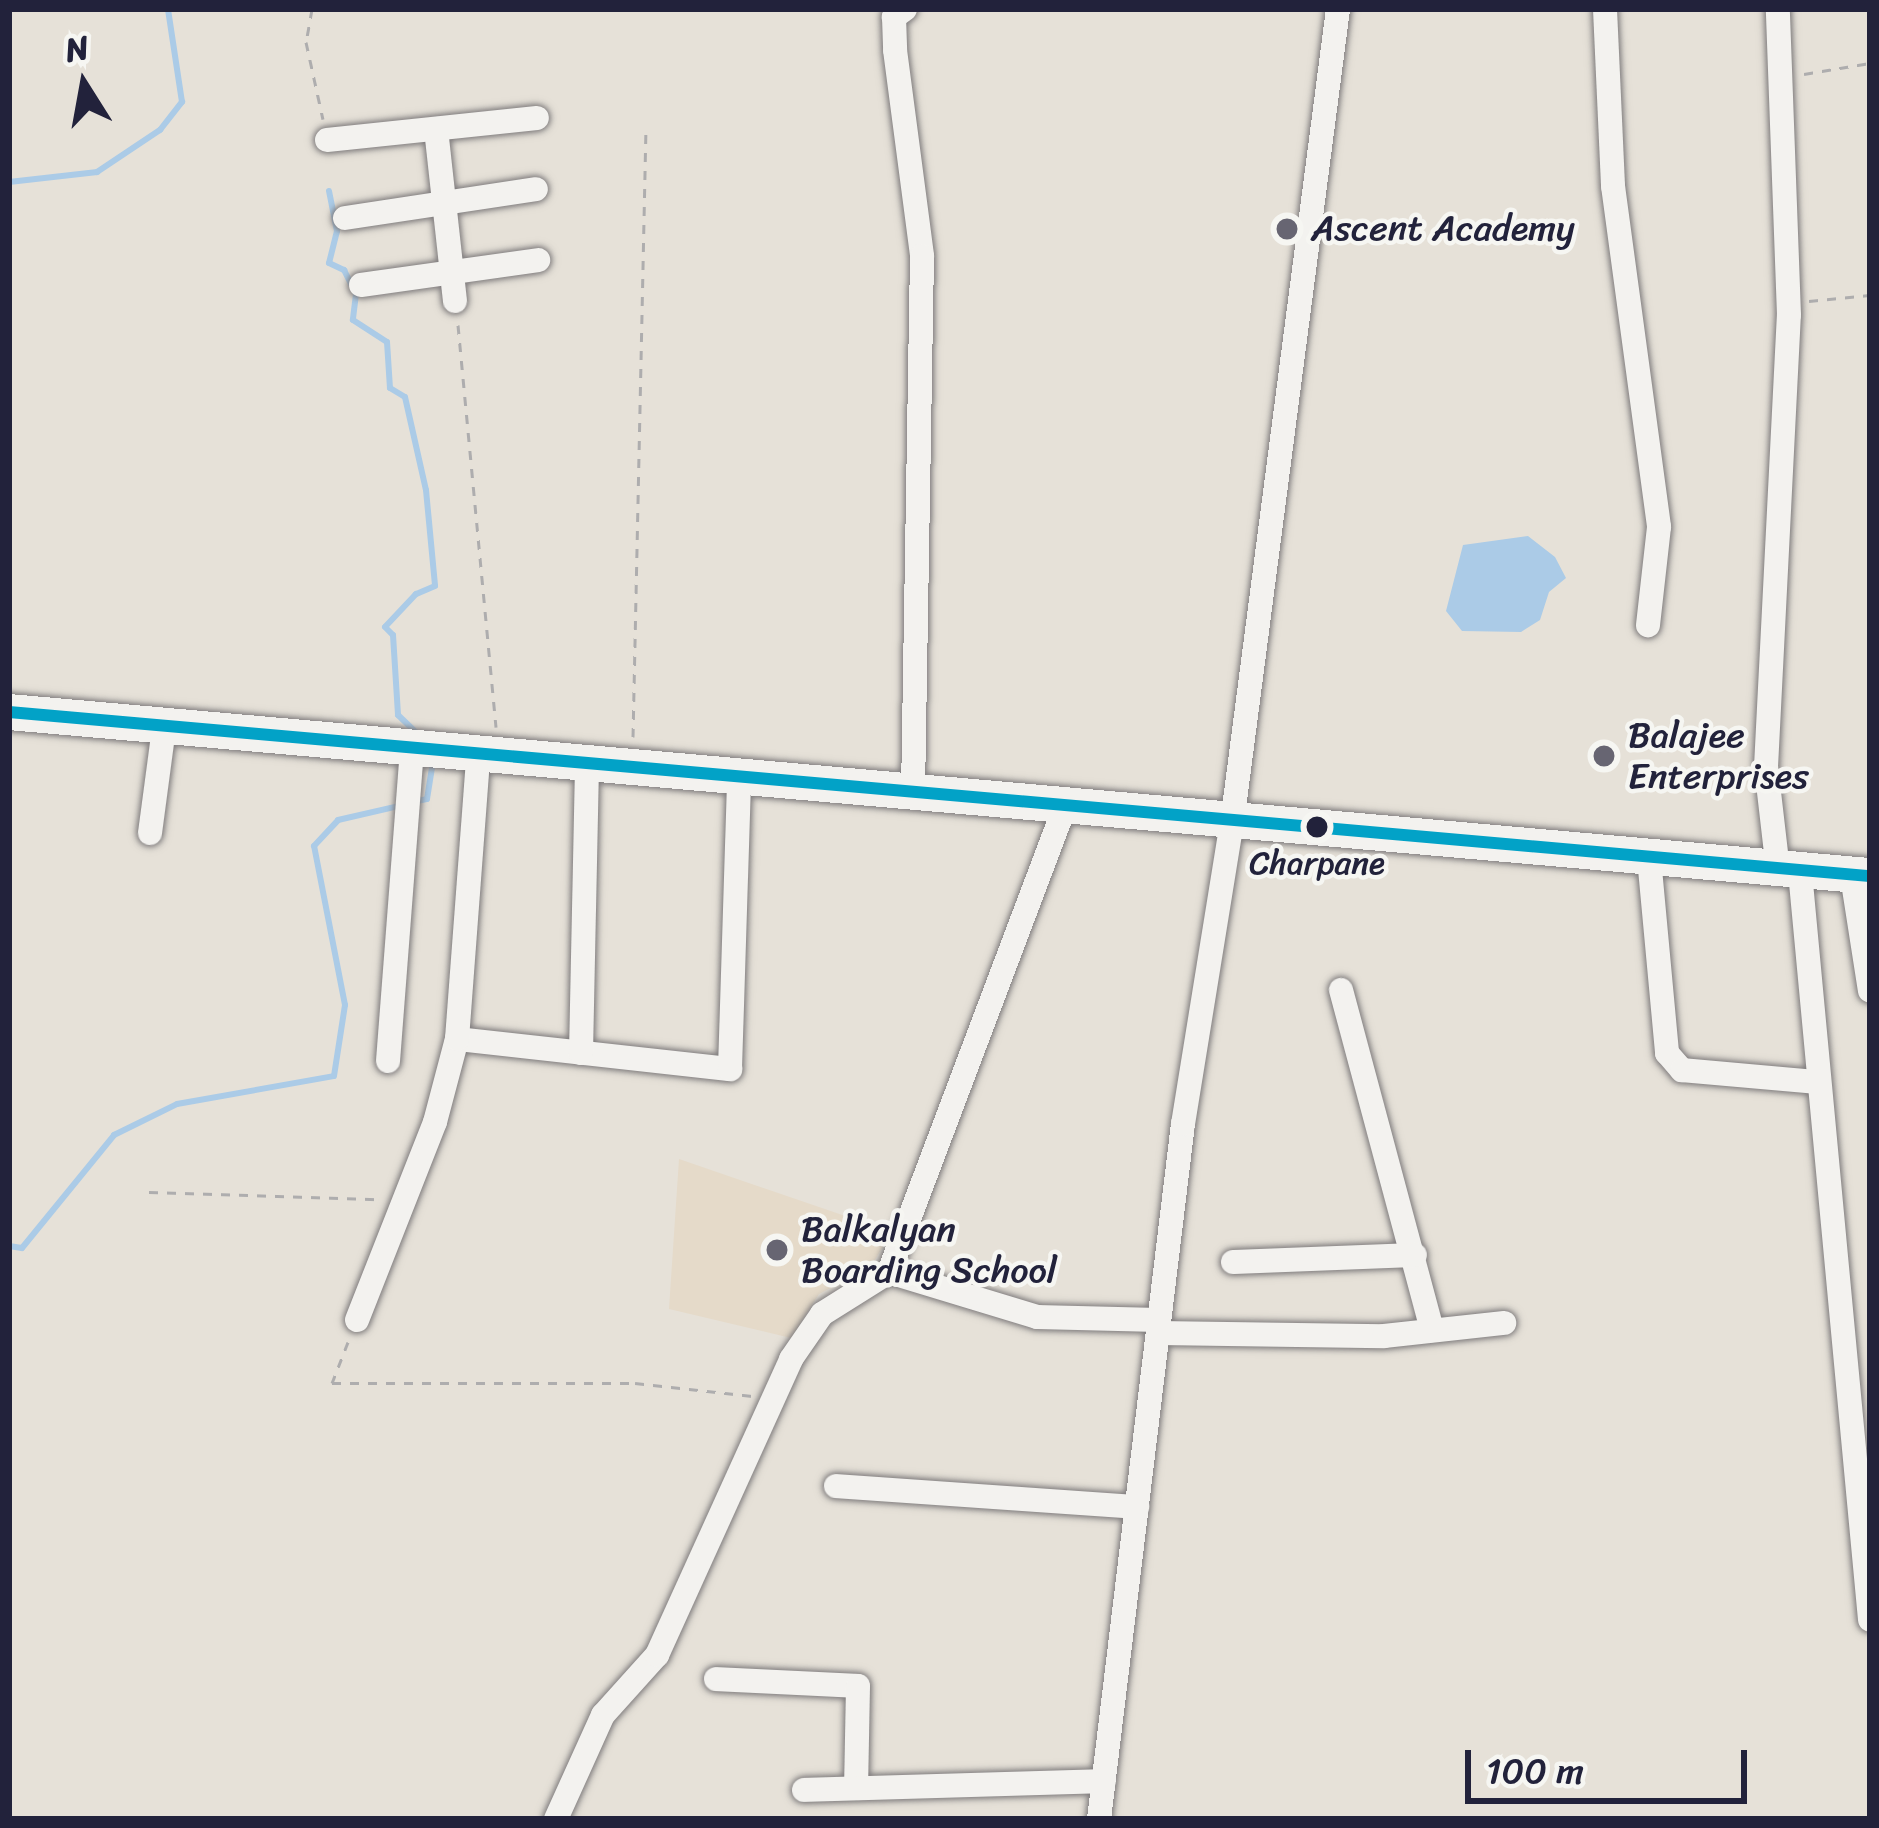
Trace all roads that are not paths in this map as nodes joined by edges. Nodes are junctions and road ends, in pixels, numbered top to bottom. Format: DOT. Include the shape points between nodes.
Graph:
graph roads {
  1 [pos="904,9"];
  2 [pos="1338,9"];
  3 [pos="1605,9"];
  4 [pos="1778,9"];
  5 [pos="538,118"];
  6 [pos="436,129"];
  7 [pos="327,140"];
  8 [pos="536,189"];
  9 [pos="444,203"];
  10 [pos="345,218"];
  11 [pos="538,260"];
  12 [pos="452,272"];
  13 [pos="361,284"];
  14 [pos="455,302"];
  15 [pos="1648,625"];
  16 [pos="9,712"];
  17 [pos="164,728"];
  18 [pos="412,752"];
  19 [pos="488,758"];
  20 [pos="586,766"];
  21 [pos="739,780"];
  22 [pos="913,794"];
  23 [pos="1064,809"];
  24 [pos="1232,824"];
  25 [pos="150,833"];
  26 [pos="1649,858"];
  27 [pos="1789,871"];
  28 [pos="1861,876"];
  29 [pos="1341,990"];
  30 [pos="1870,991"];
  31 [pos="457,1039"];
  32 [pos="581,1053"];
  33 [pos="388,1061"];
  34 [pos="1816,1082"];
  35 [pos="1415,1255"];
  36 [pos="1233,1262"];
  37 [pos="889,1272"];
  38 [pos="357,1320"];
  39 [pos="1504,1323"];
  40 [pos="1158,1326"];
  41 [pos="1432,1330"];
  42 [pos="836,1486"];
  43 [pos="1137,1508"];
  44 [pos="1870,1620"];
  45 [pos="716,1679"];
  46 [pos="1104,1781"];
  47 [pos="856,1788"];
  48 [pos="804,1790"];
  49 [pos="556,1819"];
  50 [pos="1100,1819"];
  1 -- 22 [label="street" via="894,17 895,50 922,256"];
  2 -- 24 [label="street"];
  3 -- 15 [label="street" via="1613,186 1659,527"];
  4 -- 27 [label="street" via="1789,303 1766,766"];
  5 -- 6 [label="street"];
  6 -- 7 [label="street"];
  6 -- 9 [label="street"];
  8 -- 9 [label="street"];
  9 -- 10 [label="street"];
  9 -- 12 [label="street"];
  11 -- 12 [label="street"];
  12 -- 13 [label="street"];
  12 -- 14 [label="street"];
  16 -- 17 [label="highway"];
  17 -- 18 [label="highway"];
  17 -- 25 [label="street"];
  18 -- 19 [label="highway"];
  18 -- 33 [label="street"];
  19 -- 20 [label="highway"];
  19 -- 31 [label="street"];
  20 -- 21 [label="highway"];
  20 -- 32 [label="street"];
  21 -- 22 [label="highway"];
  21 -- 32 [label="street" via="730,1069"];
  22 -- 23 [label="highway"];
  23 -- 24 [label="highway"];
  23 -- 37 [label="street"];
  24 -- 26 [label="highway"];
  24 -- 40 [label="street"];
  26 -- 27 [label="highway"];
  26 -- 34 [label="street" via="1667,1053 1682,1070"];
  27 -- 28 [label="highway"];
  27 -- 34 [label="street"];
  28 -- 30 [label="street"];
  29 -- 35 [label="street"];
  31 -- 32 [label="street"];
  31 -- 38 [label="street"];
  34 -- 44 [label="street"];
  35 -- 36 [label="street"];
  35 -- 41 [label="street"];
  37 -- 40 [label="street" via="1037,1317"];
  37 -- 49 [label="street" via="822,1314 772,1398 657,1654 603,1715"];
  39 -- 41 [label="street"];
  40 -- 41 [label="street"];
  40 -- 43 [label="street"];
  42 -- 43 [label="street"];
  43 -- 46 [label="street"];
  45 -- 47 [label="street" via="858,1686"];
  46 -- 47 [label="street"];
  46 -- 50 [label="street"];
  47 -- 48 [label="street"];
}
